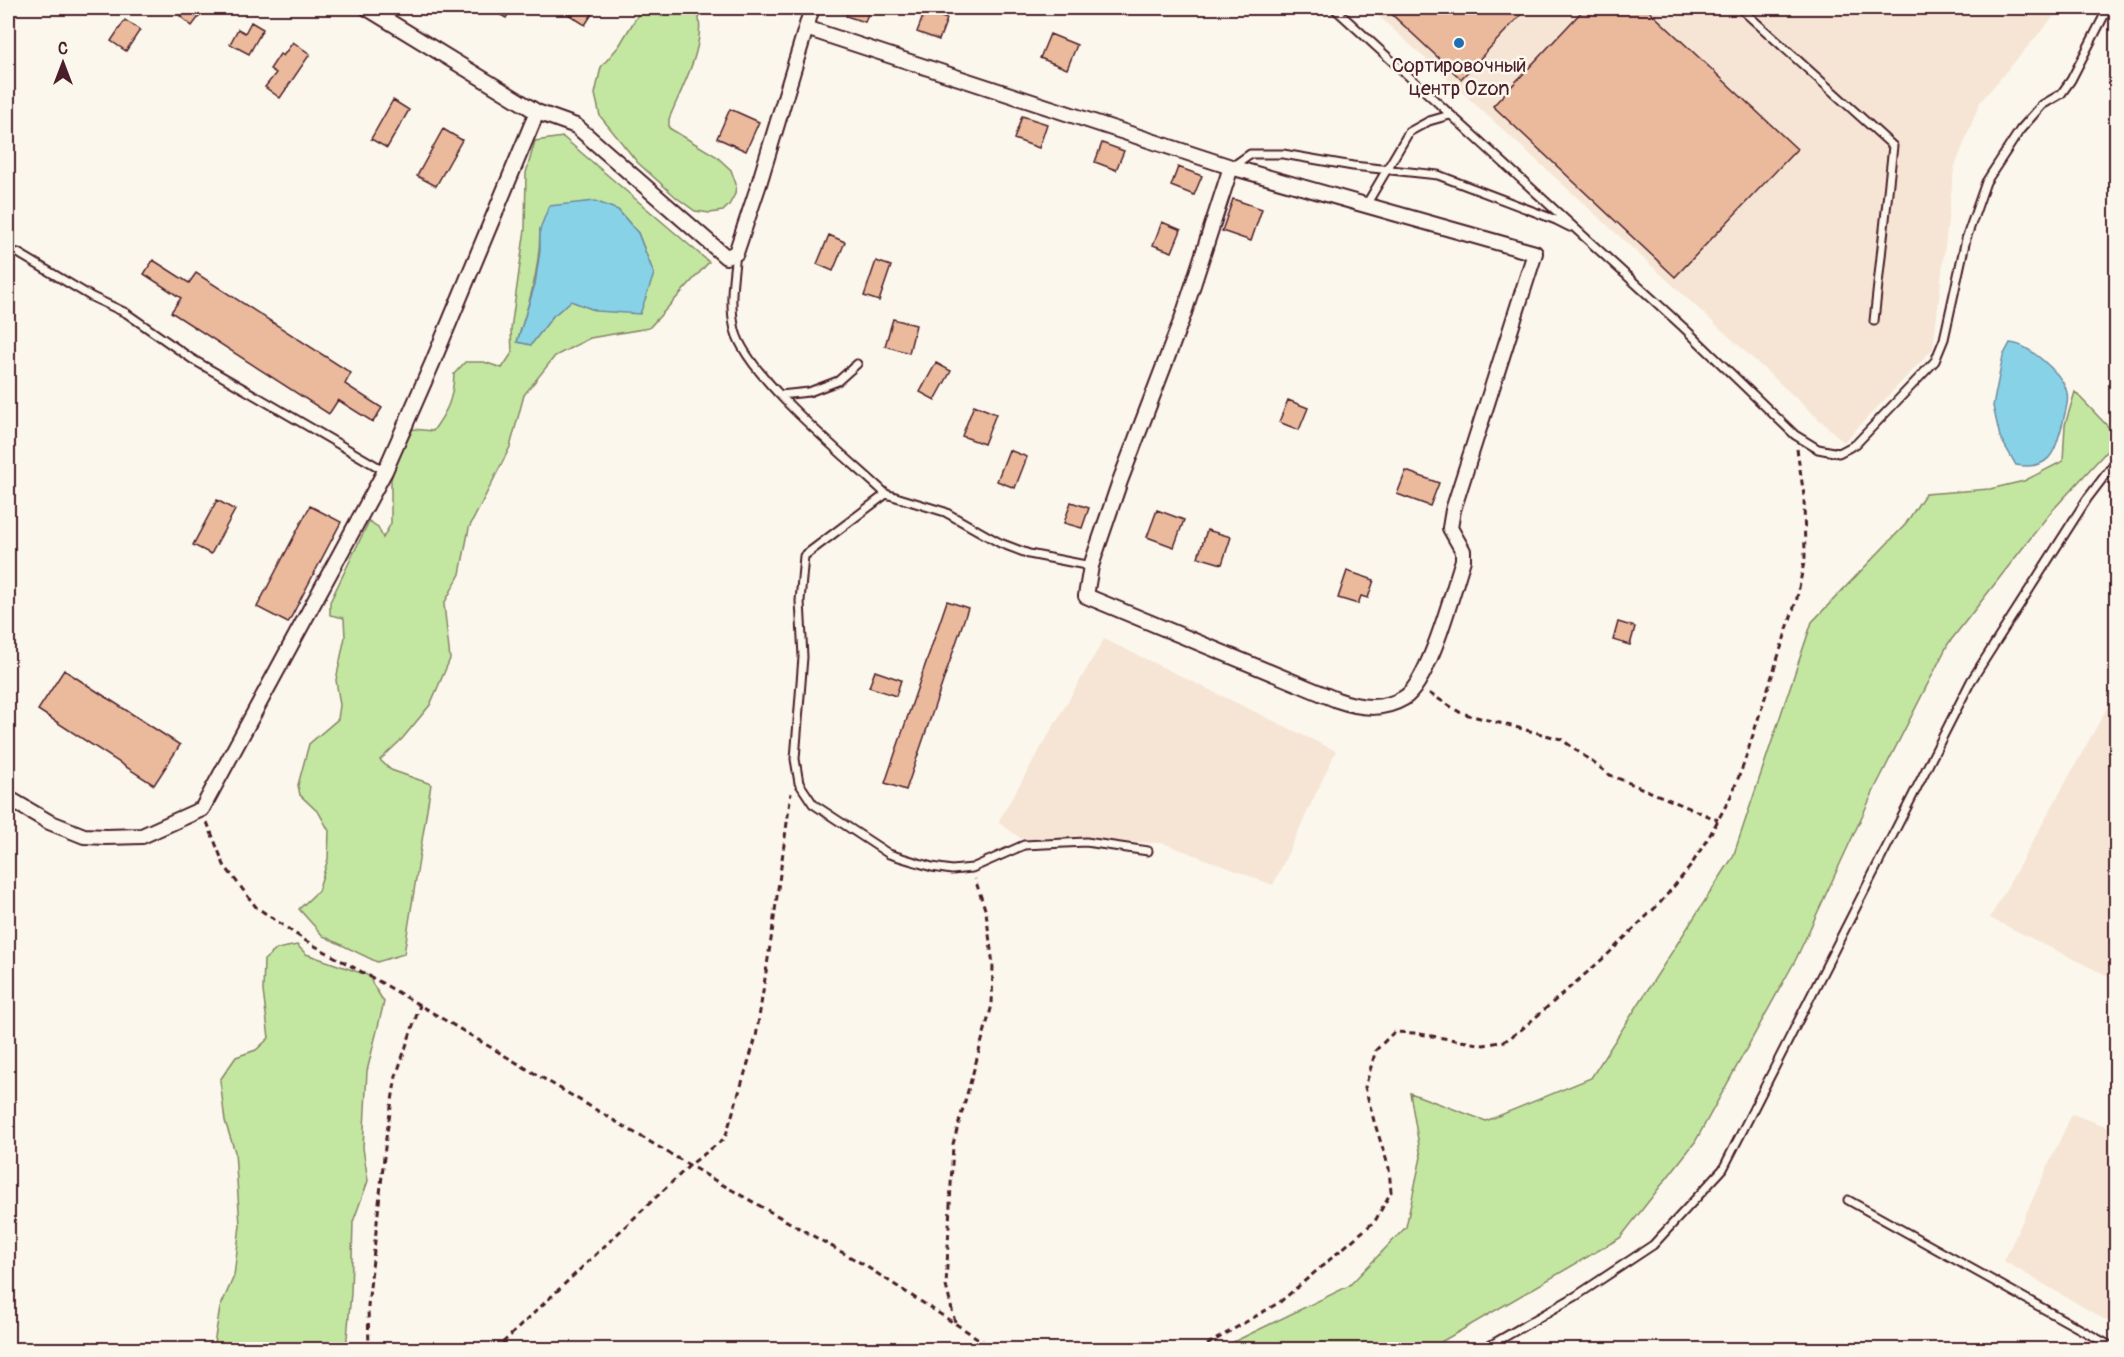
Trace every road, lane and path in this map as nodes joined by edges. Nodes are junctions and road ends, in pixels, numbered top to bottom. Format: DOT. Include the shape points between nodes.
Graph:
graph roads {
  1 [pos="366,8"];
  2 [pos="812,8"];
  3 [pos="1334,8"];
  4 [pos="1740,8"];
  5 [pos="2108,8"];
  6 [pos="806,28"];
  7 [pos="537,112"];
  8 [pos="1450,115"];
  9 [pos="1231,168"];
  10 [pos="1386,169"];
  11 [pos="1366,205"];
  12 [pos="1578,231"];
  13 [pos="8,251"];
  14 [pos="736,253"];
  15 [pos="1874,321"];
  16 [pos="857,364"];
  17 [pos="780,395"];
  18 [pos="1795,435"];
  19 [pos="2116,461"];
  20 [pos="385,471"];
  21 [pos="886,494"];
  22 [pos="1091,566"];
  23 [pos="1418,685"];
  24 [pos="795,759"];
  25 [pos="8,798"];
  26 [pos="202,809"];
  27 [pos="1718,820"];
  28 [pos="1148,851"];
  29 [pos="972,868"];
  30 [pos="420,1005"];
  31 [pos="690,1165"];
  32 [pos="1848,1200"];
  33 [pos="956,1324"];
  34 [pos="2116,1349"];
  35 [pos="369,1350"];
  36 [pos="495,1350"];
  37 [pos="996,1350"];
  38 [pos="1198,1350"];
  39 [pos="1482,1350"];
  1 -- 7 [label="street"];
  2 -- 6 [label="street"];
  3 -- 8 [label="lane"];
  4 -- 15 [label="lane" via="1893,146"];
  5 -- 18 [label="lane" via="2071,80 2020,130 1986,182 1966,239 1944,339 1935,361 1856,444 1839,453 1818,449"];
  6 -- 9 [label="street"];
  6 -- 14 [label="street"];
  7 -- 14 [label="street" via="576,126 726,257"];
  7 -- 20 [label="street"];
  8 -- 10 [label="lane" via="1409,132"];
  8 -- 12 [label="lane"];
  9 -- 10 [label="lane" via="1250,154 1283,154"];
  9 -- 11 [label="street"];
  9 -- 22 [label="street" via="1184,316"];
  10 -- 11 [label="lane"];
  10 -- 12 [label="lane" via="1438,175"];
  11 -- 23 [label="street" via="1535,253 1453,510 1450,528 1463,551 1463,560"];
  12 -- 18 [label="lane"];
  13 -- 20 [label="lane" via="126,313 192,359"];
  14 -- 17 [label="lane" via="730,307 736,333 752,364"];
  16 -- 17 [label="lane" via="838,381 809,392"];
  17 -- 21 [label="lane"];
  18 -- 27 [label="path" via="1804,496 1804,557 1797,598 1743,766"];
  19 -- 39 [label="lane" via="2087,499 1971,681 1723,1169 1653,1245 1576,1296"];
  20 -- 26 [label="street"];
  21 -- 22 [label="lane" via="945,512 1000,543 1029,554"];
  21 -- 24 [label="lane" via="804,556 800,601 803,657"];
  22 -- 23 [label="street" via="1086,596 1337,700 1358,707 1381,707 1405,698"];
  23 -- 27 [label="path" via="1461,713 1561,739 1610,775"];
  24 -- 29 [label="lane" via="799,783 813,804 889,854 932,867"];
  24 -- 31 [label="path" via="756,1037 725,1138"];
  25 -- 26 [label="street" via="49,822 84,836 142,836"];
  26 -- 30 [label="path" via="224,865 256,907 306,941"];
  27 -- 38 [label="path" via="1690,867 1660,903 1606,956 1505,1041 1484,1046 1394,1032 1376,1050 1365,1086 1389,1168 1391,1192 1375,1221 1280,1302"];
  28 -- 29 [label="lane" via="1086,843 1023,845"];
  29 -- 33 [label="path" via="986,912 993,966 992,1005 953,1144 946,1286"];
  30 -- 31 [label="path"];
  30 -- 35 [label="path" via="396,1076 386,1138 368,1306"];
  31 -- 33 [label="path" via="861,1263"];
  31 -- 36 [label="path"];
  32 -- 34 [label="lane"];
  33 -- 37 [label="path"];
}
